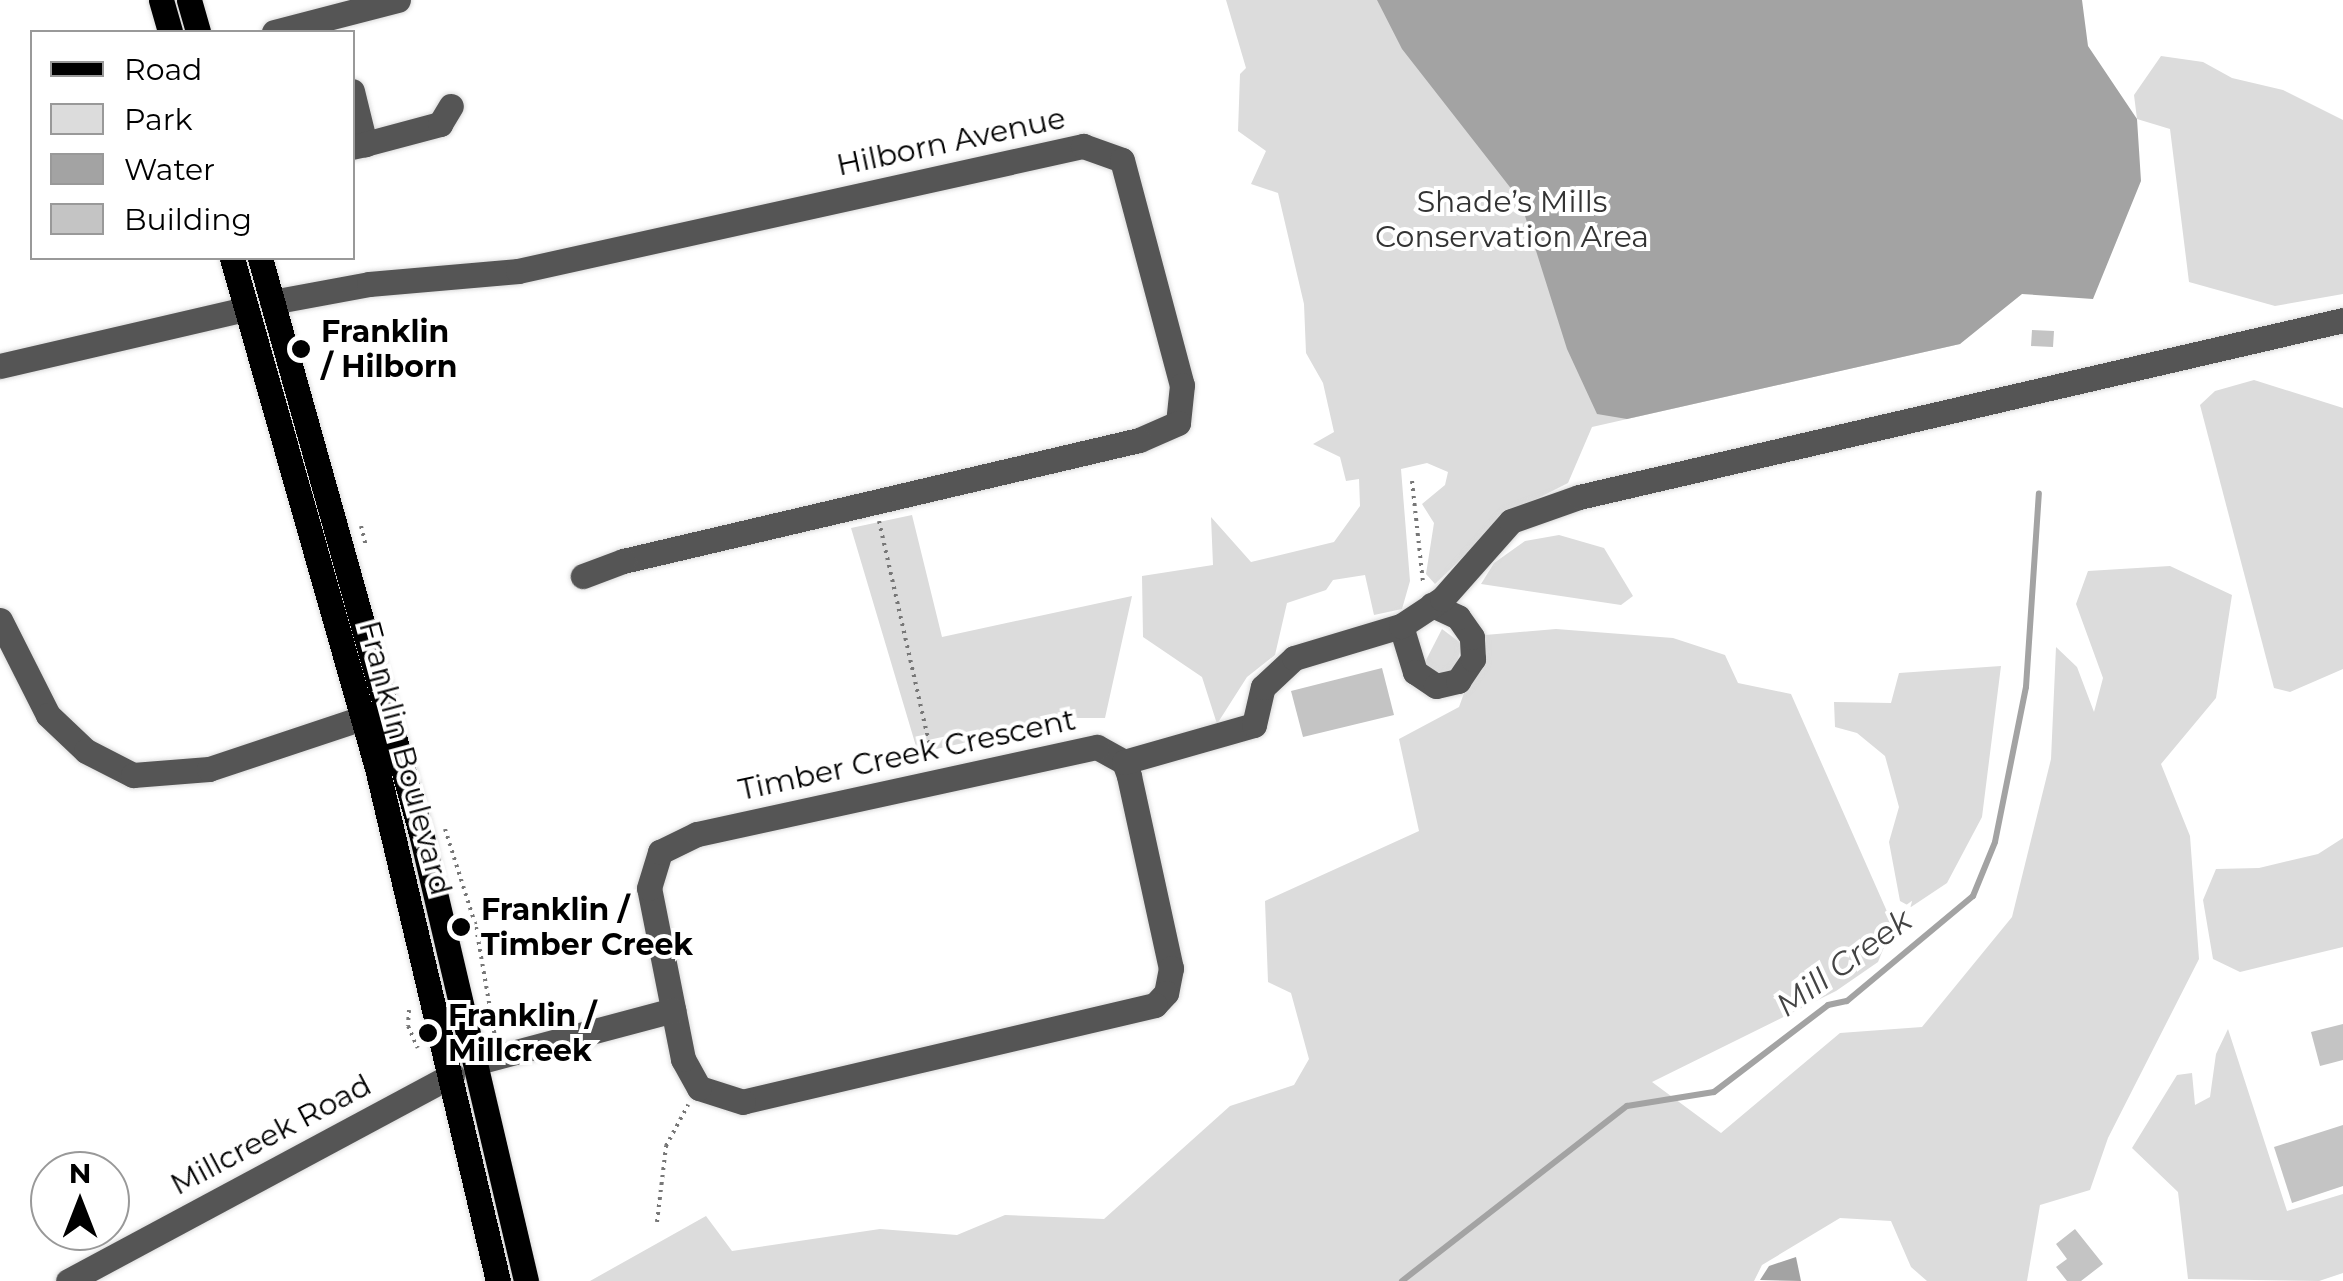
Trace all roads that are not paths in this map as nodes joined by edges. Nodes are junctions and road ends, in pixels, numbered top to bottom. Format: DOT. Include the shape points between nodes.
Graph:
graph roads {
  1 [pos="161,0"];
  2 [pos="189,0"];
  3 [pos="398,0"];
  4 [pos="169,30"];
  5 [pos="197,30"];
  6 [pos="282,30"];
  7 [pos="451,106"];
  8 [pos="355,115"];
  9 [pos="359,146"];
  10 [pos="233,260"];
  11 [pos="261,260"];
  12 [pos="272,302"];
  13 [pos="245,309"];
  14 [pos="2343,320"];
  15 [pos="0,366"];
  16 [pos="583,576"];
  17 [pos="1432,605"];
  18 [pos="0,620"];
  19 [pos="1401,626"];
  20 [pos="362,718"];
  21 [pos="1124,762"];
  22 [pos="673,1010"];
  23 [pos="478,1062"];
  24 [pos="452,1075"];
  25 [pos="68,1281"];
  26 [pos="498,1281"];
  27 [pos="526,1281"];
  1 -- 4 [label="main road"];
  2 -- 5 [label="main road"];
  3 -- 6 [label="street"];
  7 -- 9 [label="street" via="440,124"];
  8 -- 9 [label="street"];
  10 -- 13 [label="main road, Franklin Boulevard"];
  11 -- 12 [label="main road, Franklin Boulevard"];
  12 -- 16 [label="street, Hilborn Avenue" via="369,284 518,272 1083,146 1122,160 1182,385 1178,423 1139,440 623,561"];
  12 -- 23 [label="main road, Franklin Boulevard" via="401,755"];
  13 -- 15 [label="street"];
  13 -- 20 [label="main road, Franklin Boulevard"];
  14 -- 17 [label="street" via="1579,497 1511,521"];
  17 -- 19 [label="street"];
  17 -- 19 [label="street" via="1458,617 1472,636 1473,658 1458,681 1436,686 1416,672"];
  18 -- 20 [label="street" via="48,715 86,751 133,775 209,769"];
  19 -- 21 [label="street" via="1294,658 1262,687 1254,724"];
  20 -- 24 [label="main road, Franklin Boulevard"];
  21 -- 22 [label="street, Timber Creek Crescent" via="1111,752 1083,748 697,834 660,852 650,888"];
  21 -- 22 [label="street, Timber Creek Crescent" via="1171,968 1166,993 1155,1005 742,1102 699,1088 682,1059"];
  22 -- 23 [label="street"];
  23 -- 27 [label="main road, Franklin Boulevard"];
  24 -- 25 [label="street, Millcreek Road"];
  24 -- 26 [label="main road, Franklin Boulevard"];
}
